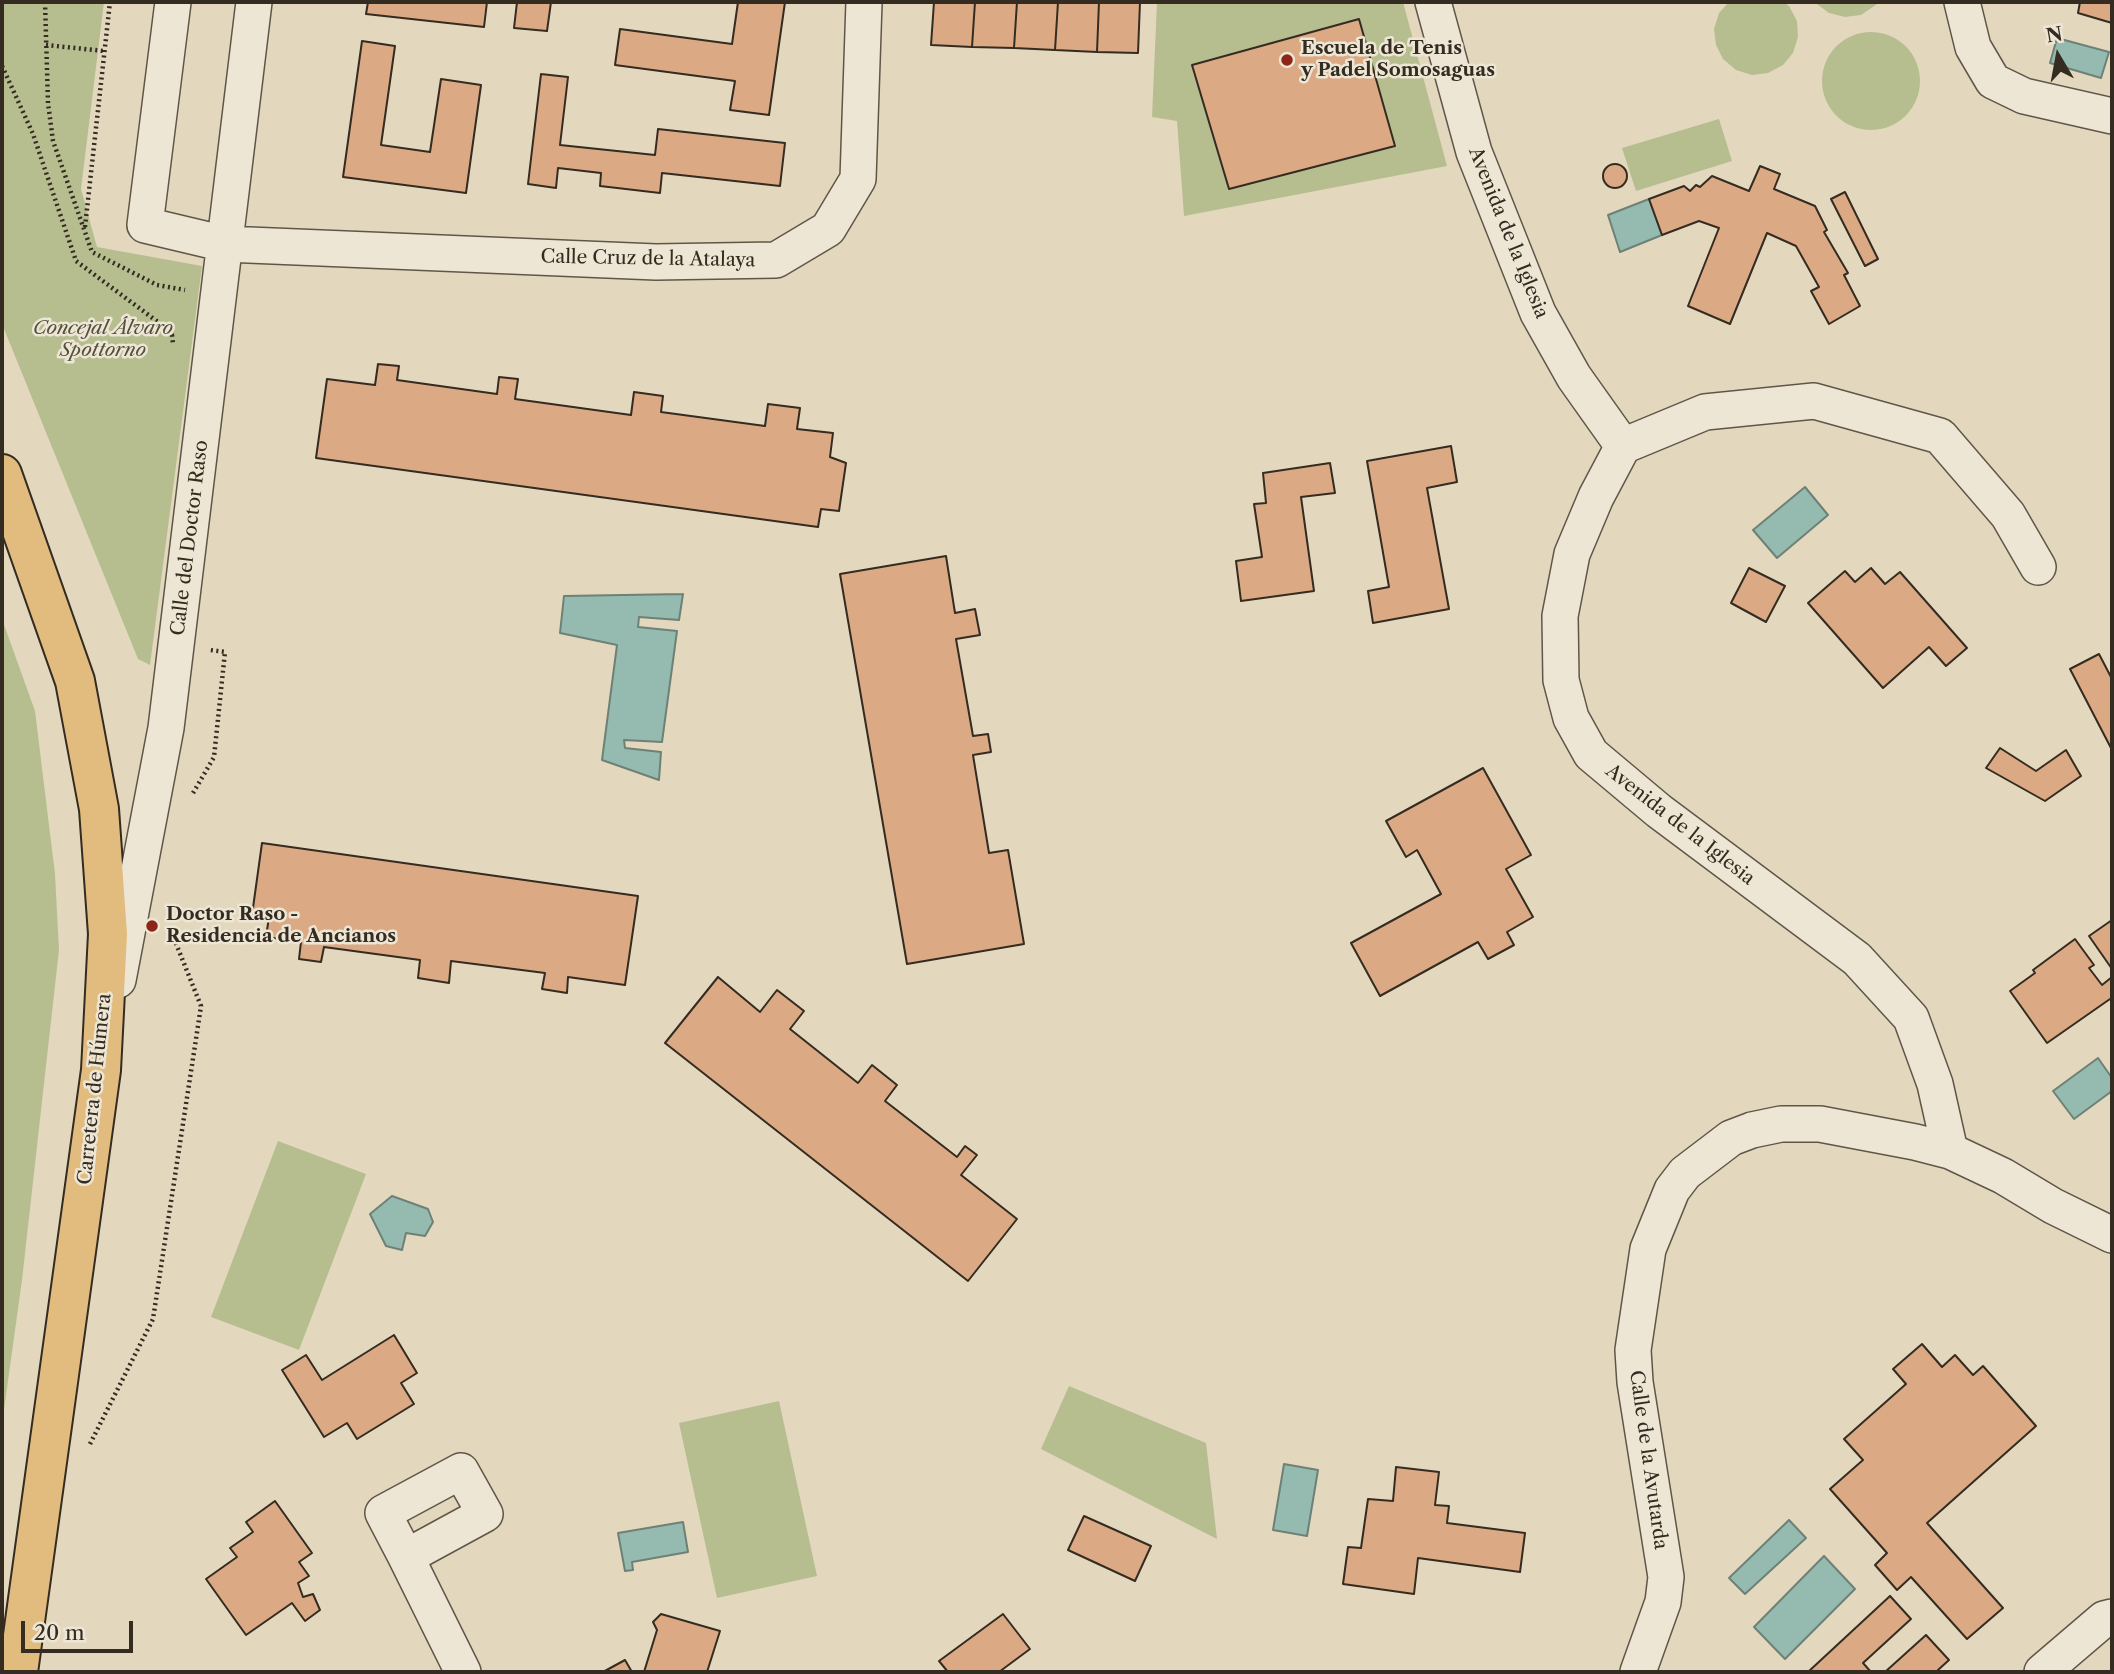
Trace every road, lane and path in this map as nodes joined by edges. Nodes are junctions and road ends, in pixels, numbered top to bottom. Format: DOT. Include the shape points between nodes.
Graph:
graph roads {
  1 [pos="45,2"];
  2 [pos="110,2"];
  3 [pos="173,2"];
  4 [pos="254,2"];
  5 [pos="864,2"];
  6 [pos="1433,2"];
  7 [pos="1962,2"];
  8 [pos="46,45"];
  9 [pos="104,51"];
  10 [pos="2,66"];
  11 [pos="2112,116"];
  12 [pos="85,232"];
  13 [pos="225,244"];
  14 [pos="220,298"];
  15 [pos="172,358"];
  16 [pos="1623,446"];
  17 [pos="2,474"];
  18 [pos="2038,567"];
  19 [pos="177,644"];
  20 [pos="191,797"];
  21 [pos="170,915"];
  22 [pos="101,1070"];
  23 [pos="1950,1151"];
  24 [pos="2112,1235"];
  25 [pos="86,1452"];
  26 [pos="406,1557"];
  27 [pos="2112,1617"];
  28 [pos="18,1672"];
  29 [pos="463,1672"];
  30 [pos="1638,1672"];
  31 [pos="2042,1672"];
  1 -- 8 [label="path"];
  2 -- 9 [label="path"];
  3 -- 13 [label="street, Calle Cruz de la Atalaya" via="145,225"];
  4 -- 13 [label="street, Calle del Doctor Raso"];
  5 -- 13 [label="street, Calle Cruz de la Atalaya" via="858,178 828,229 776,260 656,262"];
  6 -- 16 [label="street, Avenida de la Iglesia" via="1474,152 1538,313 1574,377"];
  7 -- 11 [label="street" via="1973,47 1993,81 2024,96"];
  8 -- 9 [label="path"];
  8 -- 12 [label="path" via="53,141"];
  9 -- 12 [label="path"];
  10 -- 15 [label="path" via="33,134 76,261 166,328 172,335"];
  12 -- 14 [label="path" via="92,252 157,285"];
  13 -- 14 [label="street, Calle del Doctor Raso"];
  14 -- 19 [label="street, Calle del Doctor Raso"];
  16 -- 18 [label="street" via="1704,412 1814,401 1940,436 2008,514"];
  16 -- 23 [label="street, Avenida de la Iglesia" via="1591,508 1567,579 1560,616 1561,680 1571,718 1591,754 1659,811 1857,959 1911,1018 1936,1084"];
  17 -- 22 [label="main road, Carretera de Húmera" via="75,681 99,810 108,933"];
  19 -- 20 [label="path" via="225,652 214,757"];
  19 -- 22 [label="street, Calle del Doctor Raso" via="166,728"];
  21 -- 25 [label="path" via="168,929 201,1006 153,1319"];
  22 -- 28 [label="main road, Carretera de Húmera"];
  23 -- 24 [label="street, Calle de la Avutarda"];
  23 -- 30 [label="street, Calle de la Avutarda" via="1860,1130 1781,1124 1731,1138 1685,1173 1672,1190 1648,1249 1633,1350 1666,1577 1663,1602"];
  26 -- 29 [label="street"];
  27 -- 31 [label="street"];
}
